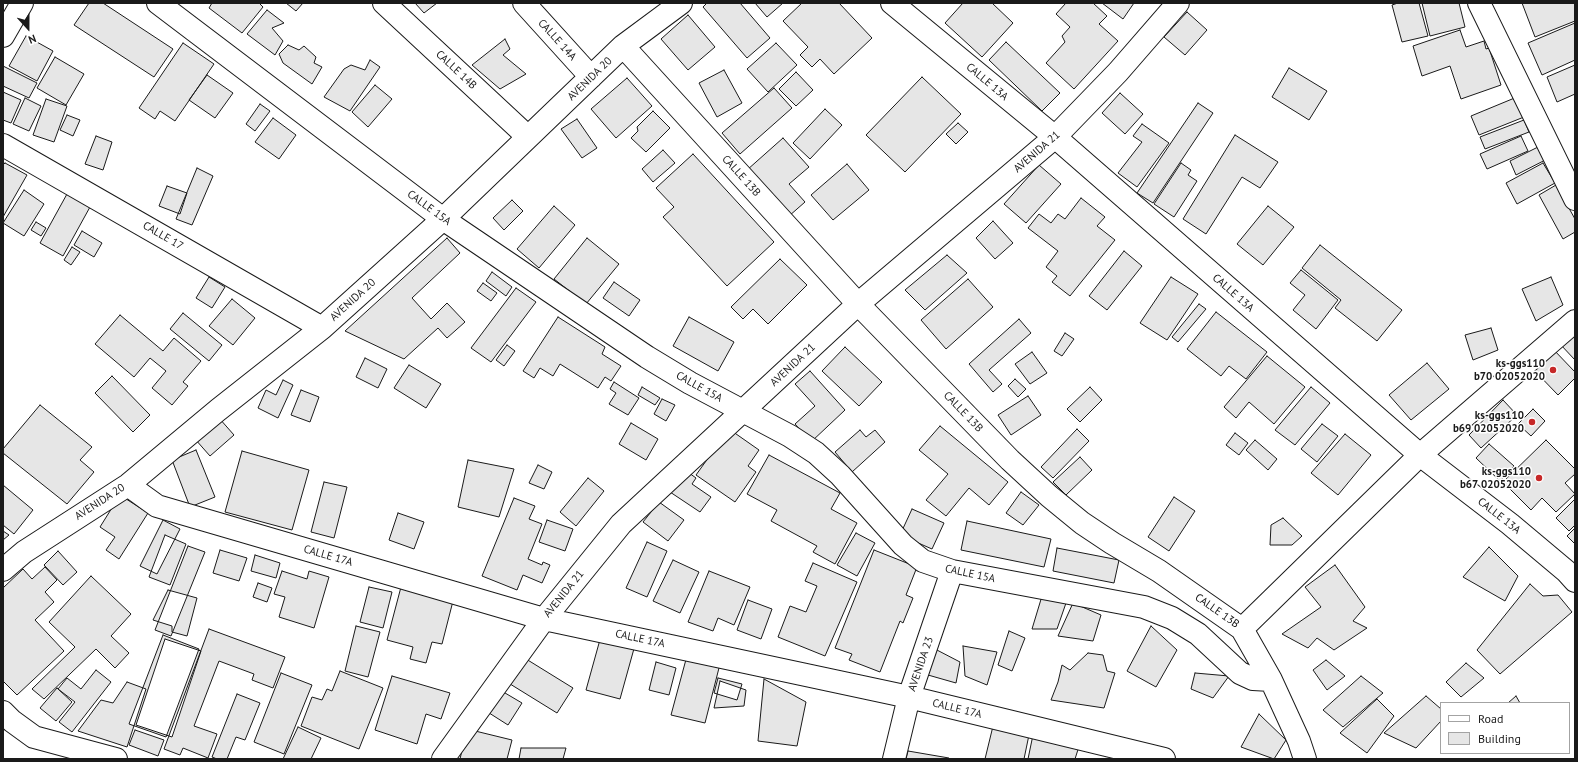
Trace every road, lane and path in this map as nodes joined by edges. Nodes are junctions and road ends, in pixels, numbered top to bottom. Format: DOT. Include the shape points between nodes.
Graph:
graph roads {
  1 [pos="158,3"];
  2 [pos="384,3"];
  3 [pos="524,3"];
  4 [pos="681,3"];
  5 [pos="892,3"];
  6 [pos="1178,3"];
  7 [pos="1478,3"];
  8 [pos="13,9"];
  9 [pos="3,36"];
  10 [pos="623,46"];
  11 [pos="591,78"];
  12 [pos="528,137"];
  13 [pos="1055,138"];
  14 [pos="3,145"];
  15 [pos="1575,199"];
  16 [pos="443,219"];
  17 [pos="858,304"];
  18 [pos="1575,321"];
  19 [pos="322,328"];
  20 [pos="743,411"];
  21 [pos="1420,455"];
  22 [pos="128,485"];
  23 [pos="3,570"];
  24 [pos="952,571"];
  25 [pos="1575,581"];
  26 [pos="544,619"];
  27 [pos="1242,629"];
  28 [pos="1271,680"];
  29 [pos="909,697"];
  30 [pos="3,712"];
  31 [pos="116,759"];
  32 [pos="443,759"];
  33 [pos="894,759"];
  34 [pos="1164,759"];
  35 [pos="1305,759"];
  1 -- 16 [label="street, CALLE 15A"];
  2 -- 12 [label="street, CALLE 14B"];
  3 -- 11 [label="street, CALLE 14A"];
  4 -- 10 [label="street, AVENIDA 20"];
  5 -- 13 [label="street, CALLE 13A"];
  6 -- 13 [label="street, AVENIDA 21" via="1118,72"];
  7 -- 15 [label="street"];
  8 -- 9 [label="street"];
  10 -- 11 [label="street, AVENIDA 20"];
  10 -- 17 [label="street, CALLE 13B"];
  11 -- 12 [label="street, AVENIDA 20"];
  12 -- 16 [label="street, AVENIDA 20"];
  13 -- 17 [label="street, AVENIDA 21"];
  13 -- 21 [label="street, CALLE 13A"];
  14 -- 19 [label="street, CALLE 17"];
  16 -- 19 [label="street, AVENIDA 20"];
  16 -- 20 [label="street, CALLE 15A" via="647,357"];
  17 -- 20 [label="street, AVENIDA 21"];
  17 -- 27 [label="street, CALLE 13B" via="1049,496 1082,523 1159,571"];
  18 -- 21 [label="street"];
  19 -- 22 [label="street, AVENIDA 20"];
  20 -- 24 [label="street, CALLE 15A" via="816,453 840,475 903,545 923,561"];
  20 -- 26 [label="street, AVENIDA 21" via="621,524"];
  21 -- 25 [label="street, CALLE 13A" via="1510,524"];
  21 -- 27 [label="street"];
  22 -- 23 [label="street, AVENIDA 20" via="24,552"];
  22 -- 26 [label="street, CALLE 17A" via="157,506"];
  24 -- 28 [label="street, CALLE 15A" via="1144,608 1172,618 1198,634 1240,673 1253,679"];
  24 -- 29 [label="street, AVENIDA 23"];
  26 -- 29 [label="street, CALLE 17A"];
  26 -- 32 [label="street, AVENIDA 21"];
  27 -- 28 [label="street, CALLE 13B"];
  28 -- 35 [label="street, CALLE 13B"];
  29 -- 33 [label="street, AVENIDA 23"];
  29 -- 34 [label="street, CALLE 17A"];
  30 -- 31 [label="street" via="34,737"];
}
